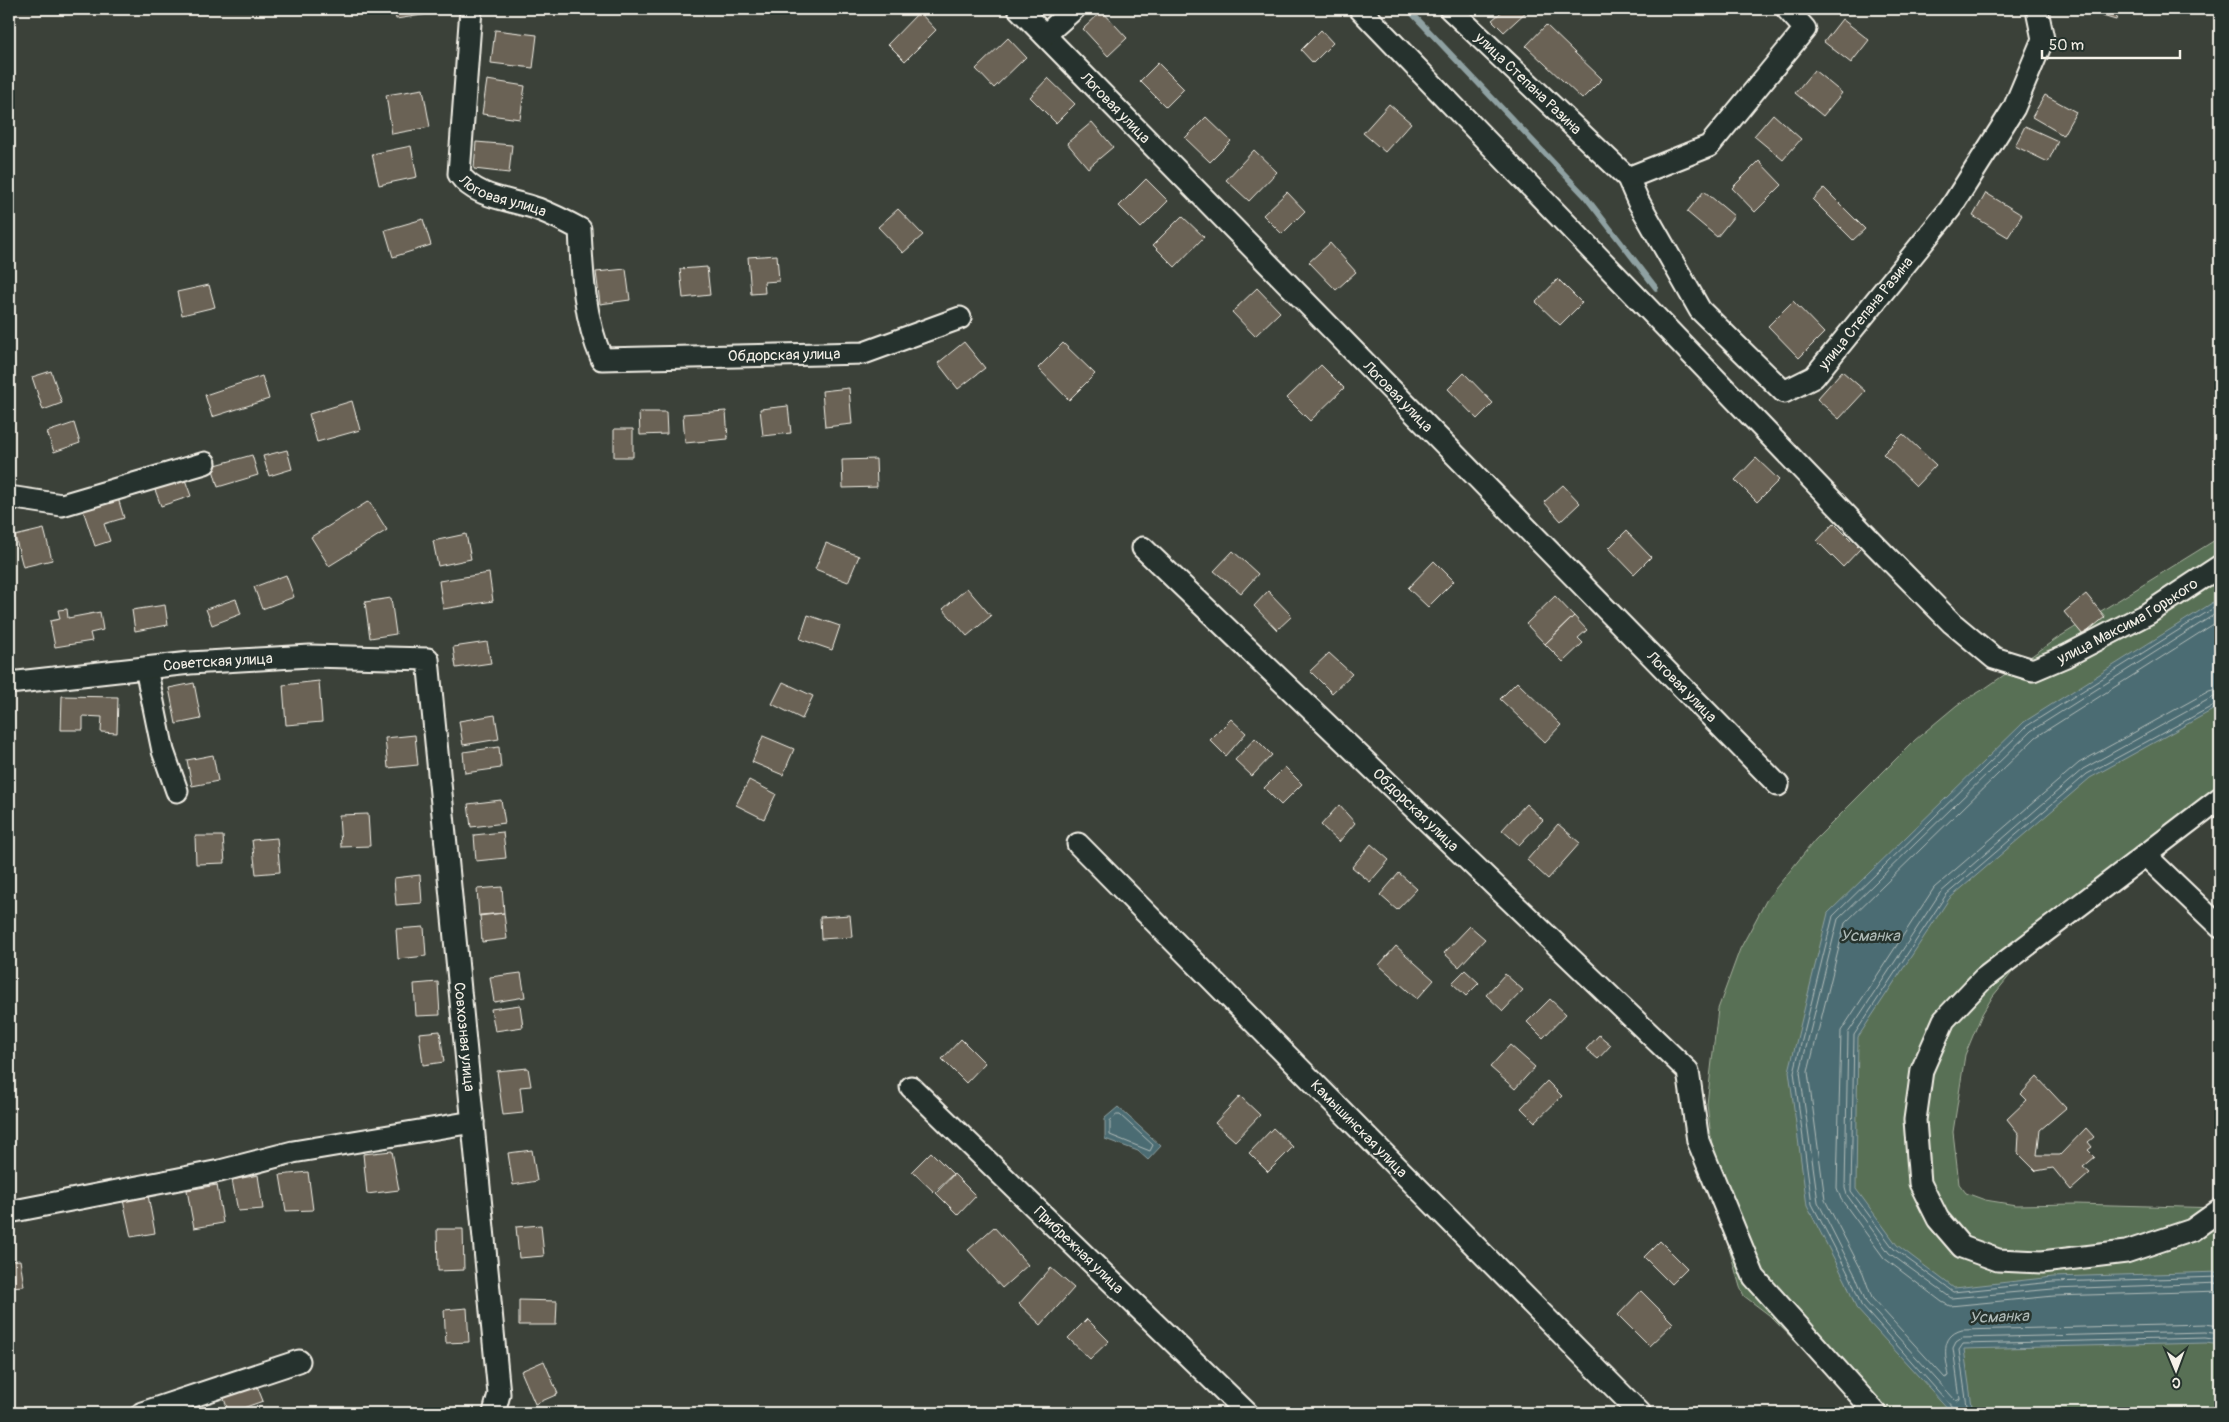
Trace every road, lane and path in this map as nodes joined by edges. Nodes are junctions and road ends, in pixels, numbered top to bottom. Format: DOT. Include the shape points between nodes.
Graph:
graph roads {
  1 [pos="470,9"];
  2 [pos="1019,9"];
  3 [pos="1074,9"];
  4 [pos="1360,9"];
  5 [pos="1450,9"];
  6 [pos="1787,9"];
  7 [pos="2038,15"];
  8 [pos="1045,35"];
  9 [pos="1628,178"];
  10 [pos="960,318"];
  11 [pos="602,359"];
  12 [pos="205,463"];
  13 [pos="9,497"];
  14 [pos="1143,548"];
  15 [pos="2220,566"];
  16 [pos="428,659"];
  17 [pos="146,668"];
  18 [pos="9,683"];
  19 [pos="1778,785"];
  20 [pos="177,791"];
  21 [pos="2220,798"];
  22 [pos="1078,844"];
  23 [pos="2145,855"];
  24 [pos="2220,926"];
  25 [pos="911,1087"];
  26 [pos="473,1122"];
  27 [pos="2220,1210"];
  28 [pos="9,1212"];
  29 [pos="299,1361"];
  30 [pos="142,1413"];
  31 [pos="494,1413"];
  32 [pos="1247,1413"];
  33 [pos="1640,1413"];
  34 [pos="1876,1413"];
  1 -- 11 [label="street, Логовая улица" via="459,174 466,184 486,194 538,209 580,229 583,282 595,344"];
  2 -- 8 [label="street, Логовая улица"];
  3 -- 8 [label="street"];
  4 -- 15 [label="street, улица Максима Горького" via="1952,623 1994,658 2032,670 2147,614"];
  5 -- 9 [label="street, улица Степана Разина"];
  6 -- 9 [label="street" via="1805,29 1709,146"];
  7 -- 9 [label="street, улица Степана Разина" via="2043,39 2014,108 1950,209 1814,377 1784,392 1700,310"];
  8 -- 19 [label="street, Логовая улица"];
  10 -- 11 [label="street, Обдорская улица" via="864,353"];
  12 -- 13 [label="street" via="62,505"];
  14 -- 34 [label="street, Обдорская улица" via="1688,1071 1698,1141 1754,1277"];
  16 -- 17 [label="street, Советская улица" via="310,656"];
  16 -- 26 [label="street, Совхозная улица"];
  17 -- 18 [label="street, Советская улица"];
  17 -- 20 [label="street" via="163,751"];
  21 -- 23 [label="street"];
  22 -- 33 [label="street, Камышинская улица"];
  23 -- 24 [label="street"];
  23 -- 27 [label="street" via="1982,979 1944,1020 1922,1070 1918,1094 1915,1120 1920,1183 1938,1219 1962,1247 1998,1260 2042,1262 2126,1252 2192,1230"];
  25 -- 32 [label="street, Прибрежная улица"];
  26 -- 28 [label="street" via="293,1152 220,1171"];
  26 -- 31 [label="street, Совхозная улица" via="500,1394"];
  29 -- 30 [label="street"];
}
